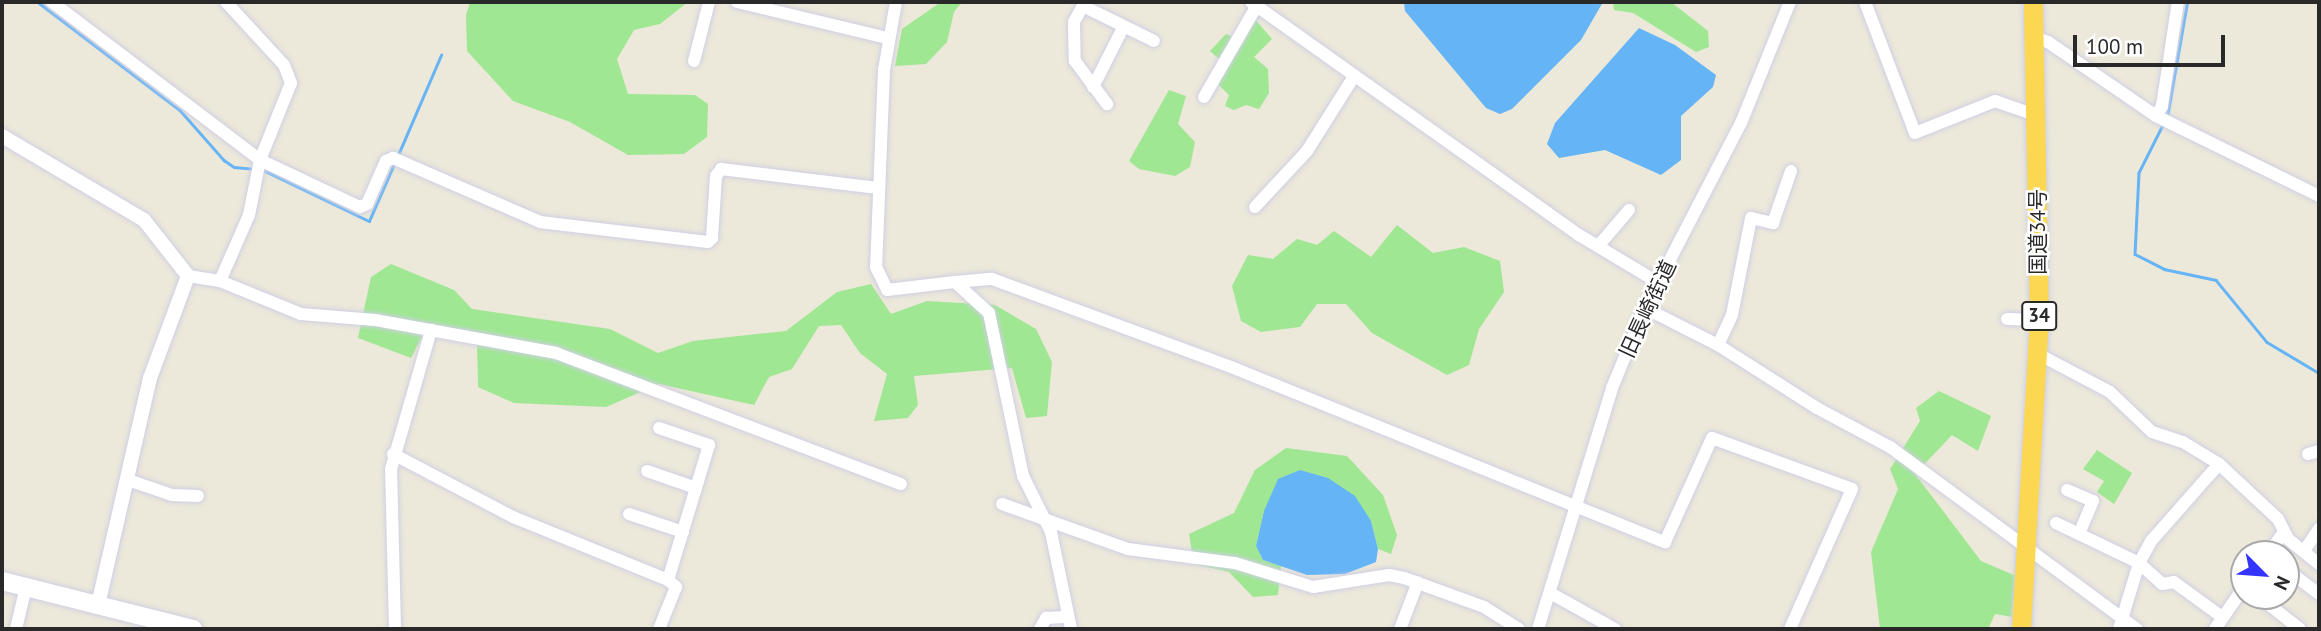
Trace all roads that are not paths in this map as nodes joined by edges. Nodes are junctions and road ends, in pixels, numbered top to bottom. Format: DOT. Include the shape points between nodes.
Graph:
graph roads {
  1 [pos="52,2"];
  2 [pos="709,2"];
  3 [pos="737,2"];
  4 [pos="896,2"];
  5 [pos="1790,2"];
  6 [pos="1865,2"];
  7 [pos="2033,2"];
  8 [pos="2178,2"];
  9 [pos="229,3"];
  10 [pos="1256,3"];
  11 [pos="1084,4"];
  12 [pos="1124,26"];
  13 [pos="887,38"];
  14 [pos="2035,38"];
  15 [pos="1154,41"];
  16 [pos="694,61"];
  17 [pos="1353,78"];
  18 [pos="1093,87"];
  19 [pos="1204,97"];
  20 [pos="1107,104"];
  21 [pos="2038,116"];
  22 [pos="2157,116"];
  23 [pos="2,136"];
  24 [pos="260,160"];
  25 [pos="1791,171"];
  26 [pos="878,188"];
  27 [pos="2319,195"];
  28 [pos="1255,207"];
  29 [pos="1629,210"];
  30 [pos="1599,245"];
  31 [pos="188,276"];
  32 [pos="220,281"];
  33 [pos="956,282"];
  34 [pos="1658,283"];
  35 [pos="1645,308"];
  36 [pos="2007,319"];
  37 [pos="2039,320"];
  38 [pos="431,330"];
  39 [pos="1718,345"];
  40 [pos="2038,354"];
  41 [pos="659,428"];
  42 [pos="393,454"];
  43 [pos="2219,464"];
  44 [pos="647,471"];
  45 [pos="128,480"];
  46 [pos="901,484"];
  47 [pos="696,488"];
  48 [pos="2067,490"];
  49 [pos="198,496"];
  50 [pos="1002,504"];
  51 [pos="1579,504"];
  52 [pos="629,514"];
  53 [pos="1042,519"];
  54 [pos="2056,523"];
  55 [pos="2319,529"];
  56 [pos="2284,531"];
  57 [pos="683,532"];
  58 [pos="2079,534"];
  59 [pos="2278,540"];
  60 [pos="2028,549"];
  61 [pos="2304,551"];
  62 [pos="2139,563"];
  63 [pos="2319,564"];
  64 [pos="668,580"];
  65 [pos="2300,580"];
  66 [pos="2,581"];
  67 [pos="1418,582"];
  68 [pos="26,587"];
  69 [pos="1552,594"];
  70 [pos="2319,594"];
  71 [pos="98,605"];
  72 [pos="2272,610"];
  73 [pos="1070,623"];
  74 [pos="2120,623"];
  75 [pos="2221,624"];
  76 [pos="2285,624"];
  77 [pos="16,629"];
  78 [pos="193,629"];
  79 [pos="395,629"];
  80 [pos="659,629"];
  81 [pos="1040,629"];
  82 [pos="1400,629"];
  83 [pos="1519,629"];
  84 [pos="1538,629"];
  85 [pos="1615,629"];
  86 [pos="1790,629"];
  87 [pos="2021,629"];
  88 [pos="2137,629"];
  89 [pos="2300,629"];
  1 -- 24 [label="street"];
  2 -- 16 [label="street"];
  3 -- 13 [label="street"];
  4 -- 13 [label="street"];
  5 -- 34 [label="street, 旧長崎街道" via="1741,123"];
  6 -- 21 [label="street" via="1915,134 1995,101"];
  7 -- 14 [label="highway, 国道34号 / 34"];
  8 -- 22 [label="street"];
  9 -- 24 [label="street" via="289,73 289,92"];
  10 -- 17 [label="street"];
  10 -- 19 [label="street"];
  11 -- 12 [label="street"];
  11 -- 18 [label="street" via="1074,22 1075,61"];
  12 -- 15 [label="street"];
  12 -- 18 [label="street"];
  13 -- 26 [label="street"];
  14 -- 21 [label="highway, 国道34号 / 34"];
  14 -- 22 [label="street" via="2048,41"];
  17 -- 28 [label="street" via="1307,151"];
  17 -- 30 [label="street"];
  18 -- 20 [label="street"];
  21 -- 37 [label="highway, 国道34号 / 34"];
  22 -- 27 [label="street"];
  23 -- 31 [label="street" via="144,220"];
  24 -- 26 [label="street" via="360,207 367,204 386,161 396,159 540,222 692,243 712,239 716,176 722,169"];
  24 -- 32 [label="street" via="249,215"];
  25 -- 39 [label="street" via="1773,223 1751,218 1732,315"];
  26 -- 33 [label="street" via="876,267 887,290"];
  29 -- 30 [label="street"];
  30 -- 34 [label="street"];
  31 -- 32 [label="street"];
  31 -- 45 [label="street" via="150,378"];
  32 -- 38 [label="street" via="300,314"];
  33 -- 51 [label="street" via="992,279"];
  33 -- 53 [label="street" via="989,313 994,324 1023,476"];
  34 -- 35 [label="street, 旧長崎街道"];
  35 -- 39 [label="street"];
  35 -- 51 [label="street, 旧長崎街道" via="1612,388"];
  36 -- 37 [label="street"];
  37 -- 40 [label="highway, 国道34号 / 34"];
  38 -- 42 [label="street"];
  38 -- 46 [label="street" via="591,364"];
  39 -- 60 [label="street" via="1817,408 1890,447"];
  40 -- 43 [label="street" via="2110,392 2152,432"];
  40 -- 60 [label="highway, 国道34号 / 34"];
  41 -- 47 [label="street" via="709,445"];
  42 -- 64 [label="street" via="513,517"];
  42 -- 79 [label="street"];
  43 -- 56 [label="street" via="2278,519"];
  43 -- 62 [label="street" via="2181,503"];
  44 -- 47 [label="street"];
  45 -- 49 [label="street" via="172,495"];
  45 -- 71 [label="street"];
  47 -- 57 [label="street"];
  48 -- 58 [label="street" via="2093,501"];
  50 -- 53 [label="street"];
  51 -- 69 [label="street, 旧長崎街道"];
  51 -- 86 [label="street" via="1665,542 1712,438 1852,489"];
  52 -- 57 [label="street"];
  53 -- 67 [label="street" via="1128,549 1235,563 1313,587 1389,575"];
  53 -- 73 [label="street" via="1051,532"];
  54 -- 58 [label="street"];
  55 -- 61 [label="street"];
  56 -- 59 [label="street"];
  56 -- 61 [label="street"];
  57 -- 64 [label="street"];
  58 -- 62 [label="street"];
  60 -- 74 [label="street"];
  60 -- 87 [label="highway, 国道34号 / 34"];
  61 -- 63 [label="street"];
  62 -- 74 [label="street"];
  62 -- 75 [label="street" via="2162,584 2174,582"];
  64 -- 80 [label="street" via="676,587"];
  65 -- 70 [label="street"];
  66 -- 68 [label="main road"];
  67 -- 82 [label="street"];
  67 -- 83 [label="street" via="1484,607"];
  68 -- 71 [label="main road"];
  68 -- 77 [label="street"];
  69 -- 84 [label="street, 旧長崎街道"];
  69 -- 85 [label="street"];
  71 -- 78 [label="main road"];
  72 -- 76 [label="street"];
  73 -- 81 [label="street" via="1046,618"];
  74 -- 88 [label="street"];
  76 -- 89 [label="street"];
}
